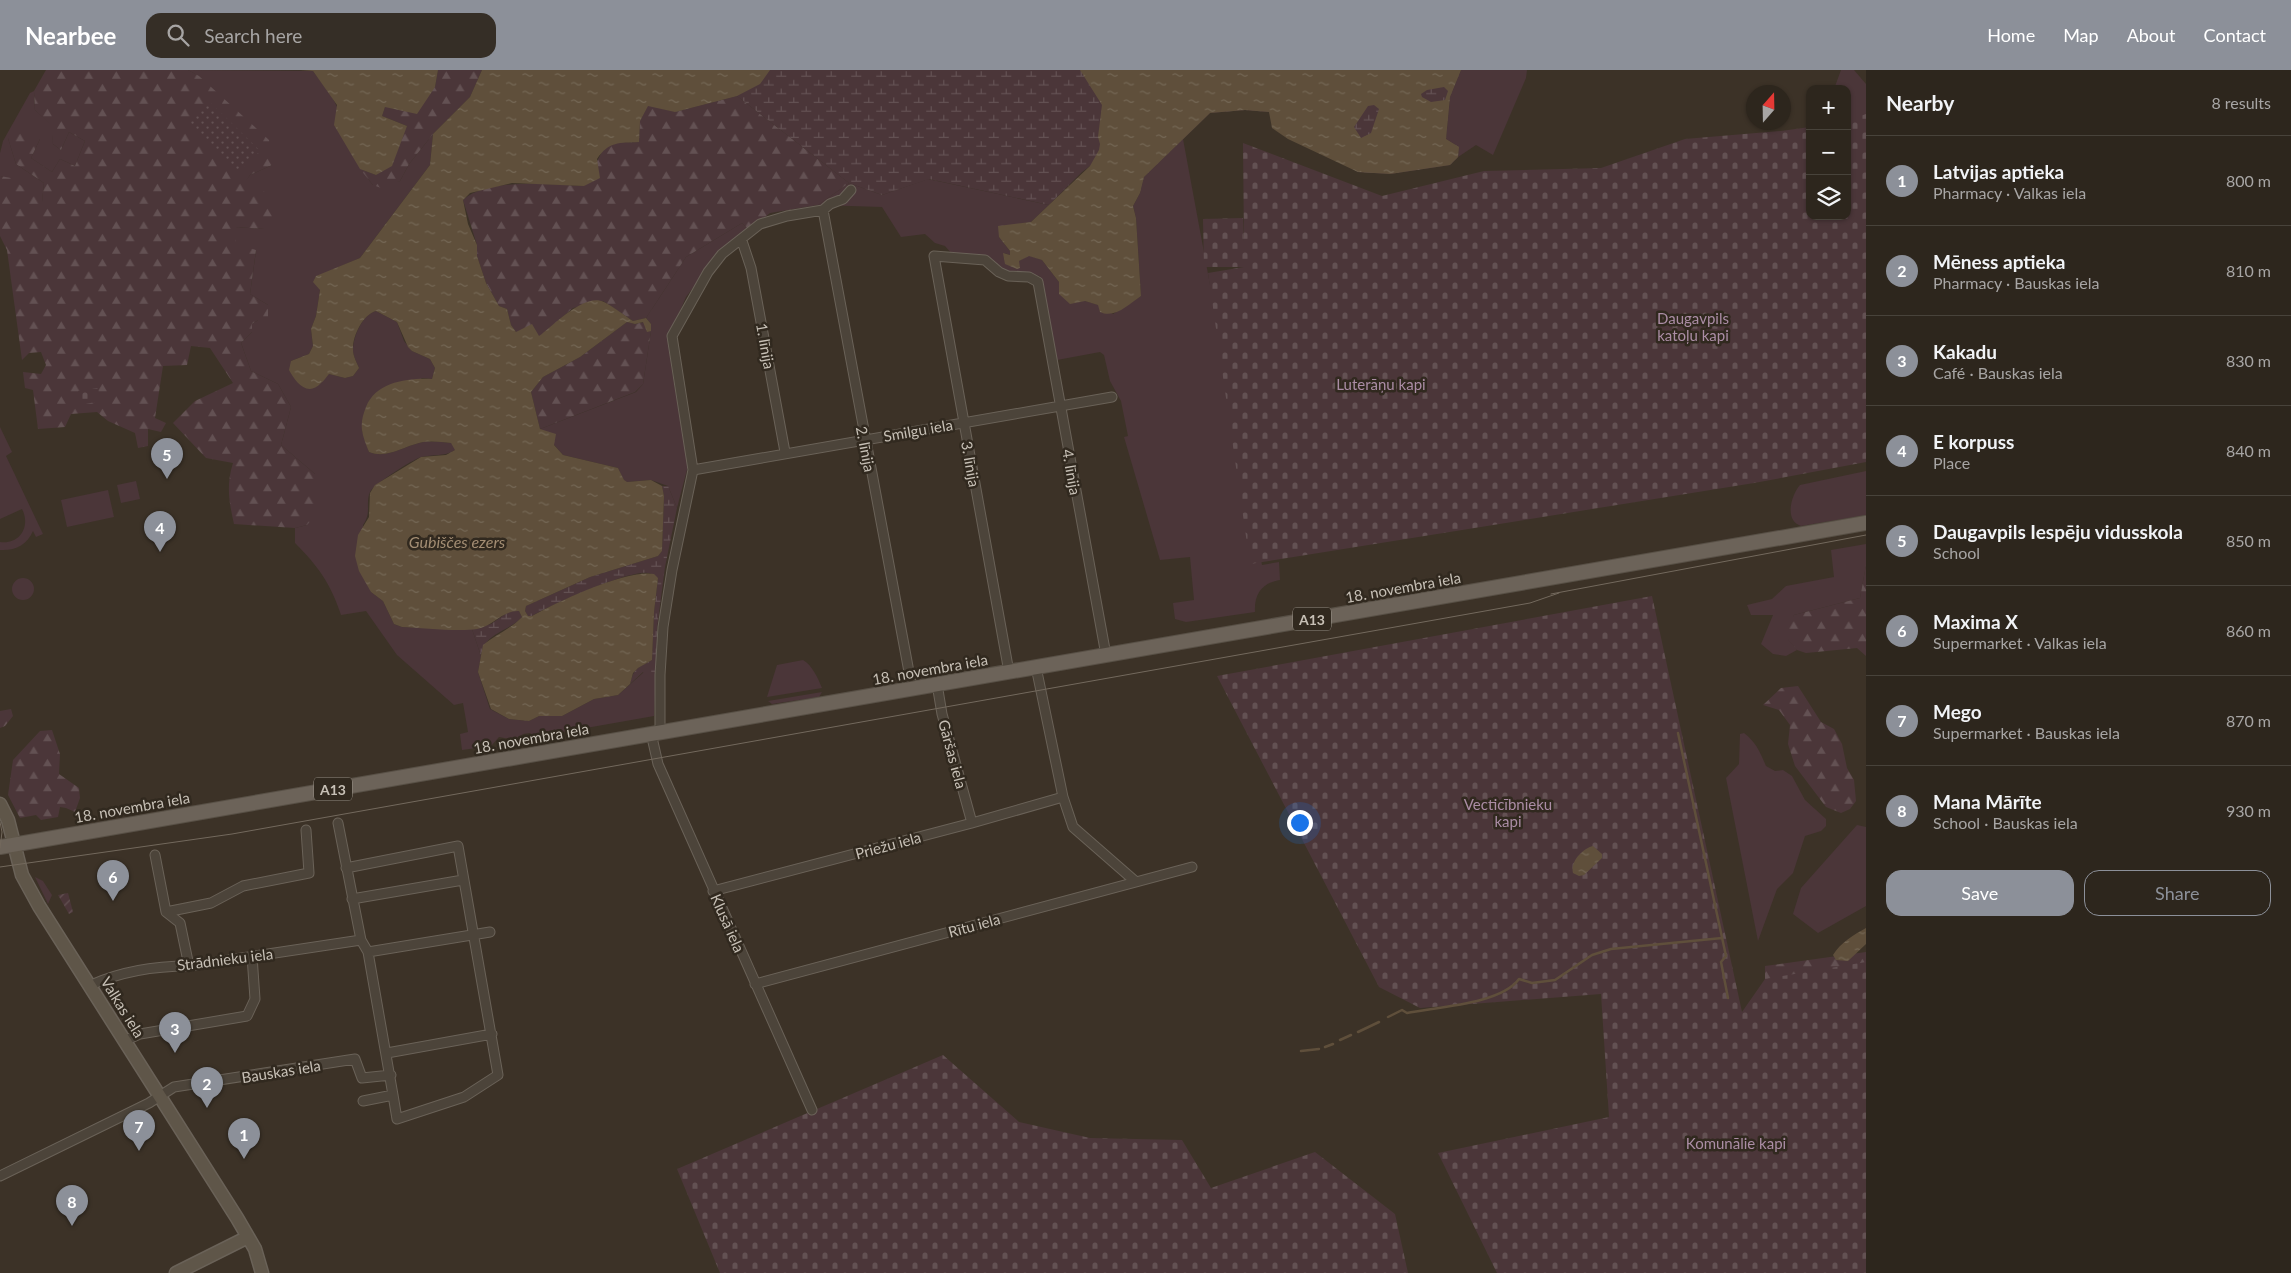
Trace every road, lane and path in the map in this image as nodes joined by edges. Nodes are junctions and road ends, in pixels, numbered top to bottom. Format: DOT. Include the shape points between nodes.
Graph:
graph roads {
  1 [pos="851,190"];
  2 [pos="823,210"];
  3 [pos="742,240"];
  4 [pos="934,256"];
  5 [pos="1112,397"];
  6 [pos="1060,406"];
  7 [pos="964,422"];
  8 [pos="864,439"];
  9 [pos="785,452"];
  10 [pos="693,470"];
  11 [pos="1866,523"];
  12 [pos="1106,655"];
  13 [pos="1036,667"];
  14 [pos="1008,672"];
  15 [pos="937,684"];
  16 [pos="912,688"];
  17 [pos="655,733"];
  18 [pos="1063,797"];
  19 [pos="0,804"];
  20 [pos="338,824"];
  21 [pos="972,824"];
  22 [pos="306,830"];
  23 [pos="15,844"];
  24 [pos="0,847"];
  25 [pos="155,855"];
  26 [pos="1192,867"];
  27 [pos="346,868"];
  28 [pos="463,880"];
  29 [pos="1136,882"];
  30 [pos="713,891"];
  31 [pos="352,899"];
  32 [pos="166,912"];
  33 [pos="490,932"];
  34 [pos="473,935"];
  35 [pos="361,940"];
  36 [pos="368,952"];
  37 [pos="252,956"];
  38 [pos="189,966"];
  39 [pos="755,984"];
  40 [pos="91,985"];
  41 [pos="492,1034"];
  42 [pos="126,1040"];
  43 [pos="387,1053"];
  44 [pos="391,1075"];
  45 [pos="393,1095"];
  46 [pos="160,1096"];
  47 [pos="362,1101"];
  48 [pos="812,1110"];
  49 [pos="0,1176"];
  50 [pos="248,1238"];
  51 [pos="176,1273"];
  52 [pos="262,1273"];
  1 -- 2 [label="street" via="843,199"];
  2 -- 3 [label="street" via="760,224"];
  2 -- 8 [label="street, 2. līnija"];
  3 -- 9 [label="street, 1. līnija" via="752,268"];
  3 -- 10 [label="street" via="722,254 708,272 672,336"];
  4 -- 6 [label="street, 4. līnija" via="985,260 998,272 1030,277 1038,282"];
  4 -- 7 [label="street, 3. līnija"];
  5 -- 6 [label="street, Smilgu iela"];
  6 -- 7 [label="street, Smilgu iela"];
  6 -- 12 [label="street, 4. līnija"];
  7 -- 8 [label="street, Smilgu iela"];
  7 -- 14 [label="street, 3. līnija"];
  8 -- 9 [label="street, Smilgu iela"];
  8 -- 16 [label="street, 2. līnija"];
  9 -- 10 [label="street, Smilgu iela"];
  10 -- 17 [label="street" via="663,627"];
  11 -- 12 [label="main road, 18. novembra iela / A13"];
  12 -- 13 [label="main road, 18. novembra iela / A13"];
  13 -- 14 [label="main road, 18. novembra iela / A13"];
  13 -- 18 [label="street"];
  14 -- 15 [label="main road, 18. novembra iela / A13"];
  15 -- 16 [label="main road, 18. novembra iela / A13"];
  15 -- 21 [label="street, Gāršas iela"];
  16 -- 17 [label="main road, 18. novembra iela / A13"];
  17 -- 23 [label="main road, 18. novembra iela / A13"];
  17 -- 30 [label="street, Klusā iela" via="658,764"];
  18 -- 21 [label="street, Priežu iela"];
  18 -- 29 [label="street" via="1073,827"];
  19 -- 23 [label="street, Valkas iela"];
  20 -- 27 [label="street"];
  21 -- 30 [label="street, Priežu iela"];
  22 -- 32 [label="street" via="309,873 243,886 211,903"];
  23 -- 24 [label="main road, 18. novembra iela / A13"];
  23 -- 40 [label="street, Valkas iela" via="22,875"];
  25 -- 32 [label="street"];
  26 -- 29 [label="street, Rītu iela"];
  27 -- 28 [label="street" via="458,846"];
  27 -- 31 [label="street"];
  28 -- 31 [label="street"];
  28 -- 34 [label="street"];
  29 -- 39 [label="street, Rītu iela"];
  30 -- 39 [label="street, Klusā iela"];
  31 -- 35 [label="street"];
  32 -- 38 [label="street" via="180,923"];
  33 -- 34 [label="street"];
  34 -- 36 [label="street"];
  34 -- 41 [label="street"];
  35 -- 36 [label="street"];
  35 -- 37 [label="street, Strādnieku iela"];
  36 -- 43 [label="street"];
  37 -- 38 [label="street, Strādnieku iela"];
  37 -- 42 [label="street" via="254,999 247,1016 140,1034"];
  38 -- 40 [label="street, Strādnieku iela" via="167,966 111,976"];
  39 -- 48 [label="street, Klusā iela"];
  40 -- 42 [label="street, Valkas iela"];
  41 -- 43 [label="street"];
  41 -- 45 [label="street" via="498,1075 464,1097 397,1119"];
  42 -- 46 [label="street, Valkas iela"];
  43 -- 44 [label="street"];
  44 -- 45 [label="street"];
  44 -- 46 [label="street, Bauskas iela" via="362,1078 356,1059 174,1087"];
  45 -- 47 [label="street"];
  46 -- 49 [label="street, Bauskas iela"];
  46 -- 50 [label="street, Valkas iela"];
  50 -- 51 [label="street"];
  50 -- 52 [label="street, Valkas iela"];
}
